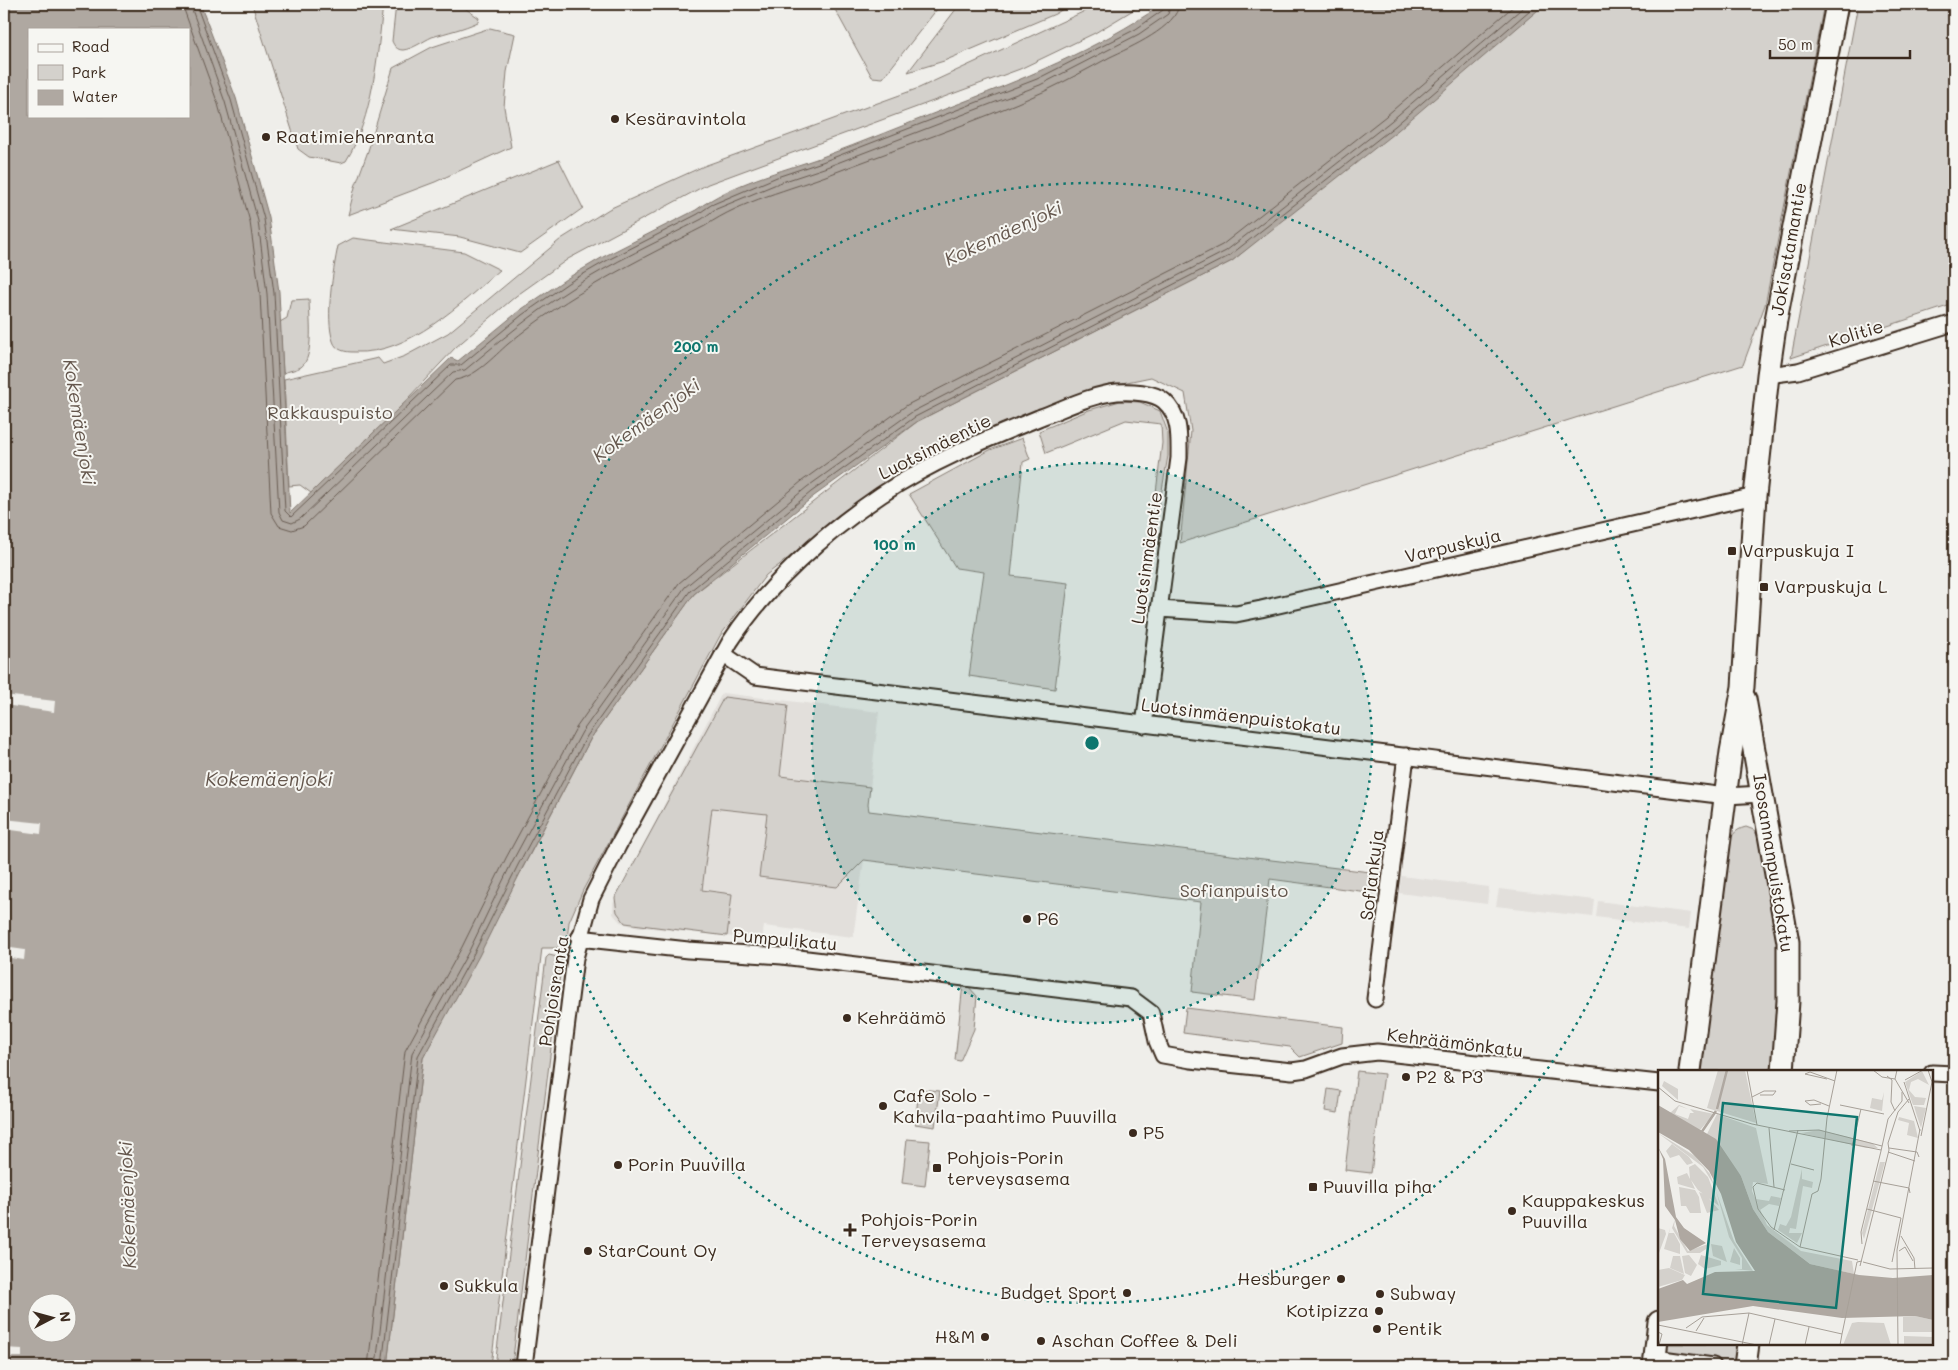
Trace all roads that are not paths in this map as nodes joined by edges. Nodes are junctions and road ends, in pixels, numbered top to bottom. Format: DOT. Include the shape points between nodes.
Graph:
graph roads {
  1 [pos="1837,4"];
  2 [pos="1954,323"];
  3 [pos="1768,375"];
  4 [pos="1164,400"];
  5 [pos="1755,496"];
  6 [pos="1158,609"];
  7 [pos="723,654"];
  8 [pos="1743,687"];
  9 [pos="1144,725"];
  10 [pos="1406,756"];
  11 [pos="1762,794"];
  12 [pos="1726,796"];
  13 [pos="580,938"];
  14 [pos="988,980"];
  15 [pos="1375,1000"];
  16 [pos="1690,1070"];
  17 [pos="1783,1070"];
  18 [pos="1933,1073"];
  19 [pos="1954,1074"];
  20 [pos="1658,1083"];
  21 [pos="1658,1330"];
  22 [pos="1748,1345"];
  23 [pos="1654,1362"];
  24 [pos="524,1366"];
  25 [pos="1713,1366"];
  26 [pos="1745,1366"];
  1 -- 3 [label="street, Jokisatamantie"];
  2 -- 3 [label="street, Kolitie" via="1798,371"];
  3 -- 5 [label="street, Jokisatamantie"];
  4 -- 6 [label="street, Luotsinmäentie" via="1175,415 1179,458"];
  4 -- 7 [label="street, Luotsimäentie" via="1141,393 1116,392 1083,401 921,471 881,495 777,582 746,618"];
  5 -- 6 [label="street, Varpuskuja" via="1261,610 1218,614"];
  5 -- 8 [label="street, Isosannanpuistokatu"];
  6 -- 9 [label="street, Luotsinmäentie"];
  7 -- 9 [label="street, Luotsinmäenpuistokatu" via="755,676"];
  7 -- 13 [label="street, Pohjoisranta" via="591,899"];
  8 -- 11 [label="street, Isosannanpuistokatu"];
  8 -- 12 [label="street, Isosannanpuistokatu"];
  9 -- 10 [label="street, Luotsinmäenpuistokatu"];
  10 -- 12 [label="street, Luotsinmäenpuistokatu"];
  10 -- 15 [label="street, Sofiankuja"];
  11 -- 12 [label="street, Luotsinmäenpuistokatu"];
  11 -- 17 [label="street, Isosannanpuistokatu" via="1788,942"];
  12 -- 16 [label="street, Isosannanpuistokatu"];
  13 -- 14 [label="street, Pumpulikatu" via="782,956"];
  13 -- 24 [label="street, Pohjoisranta"];
  14 -- 20 [label="street, Kehräämönkatu" via="1131,998 1151,1013 1163,1055 1191,1060 1292,1071 1342,1056 1376,1052"];
  18 -- 19 [label="street"];
  21 -- 23 [label="street"];
  22 -- 26 [label="street"];
  23 -- 25 [label="street"];
}
